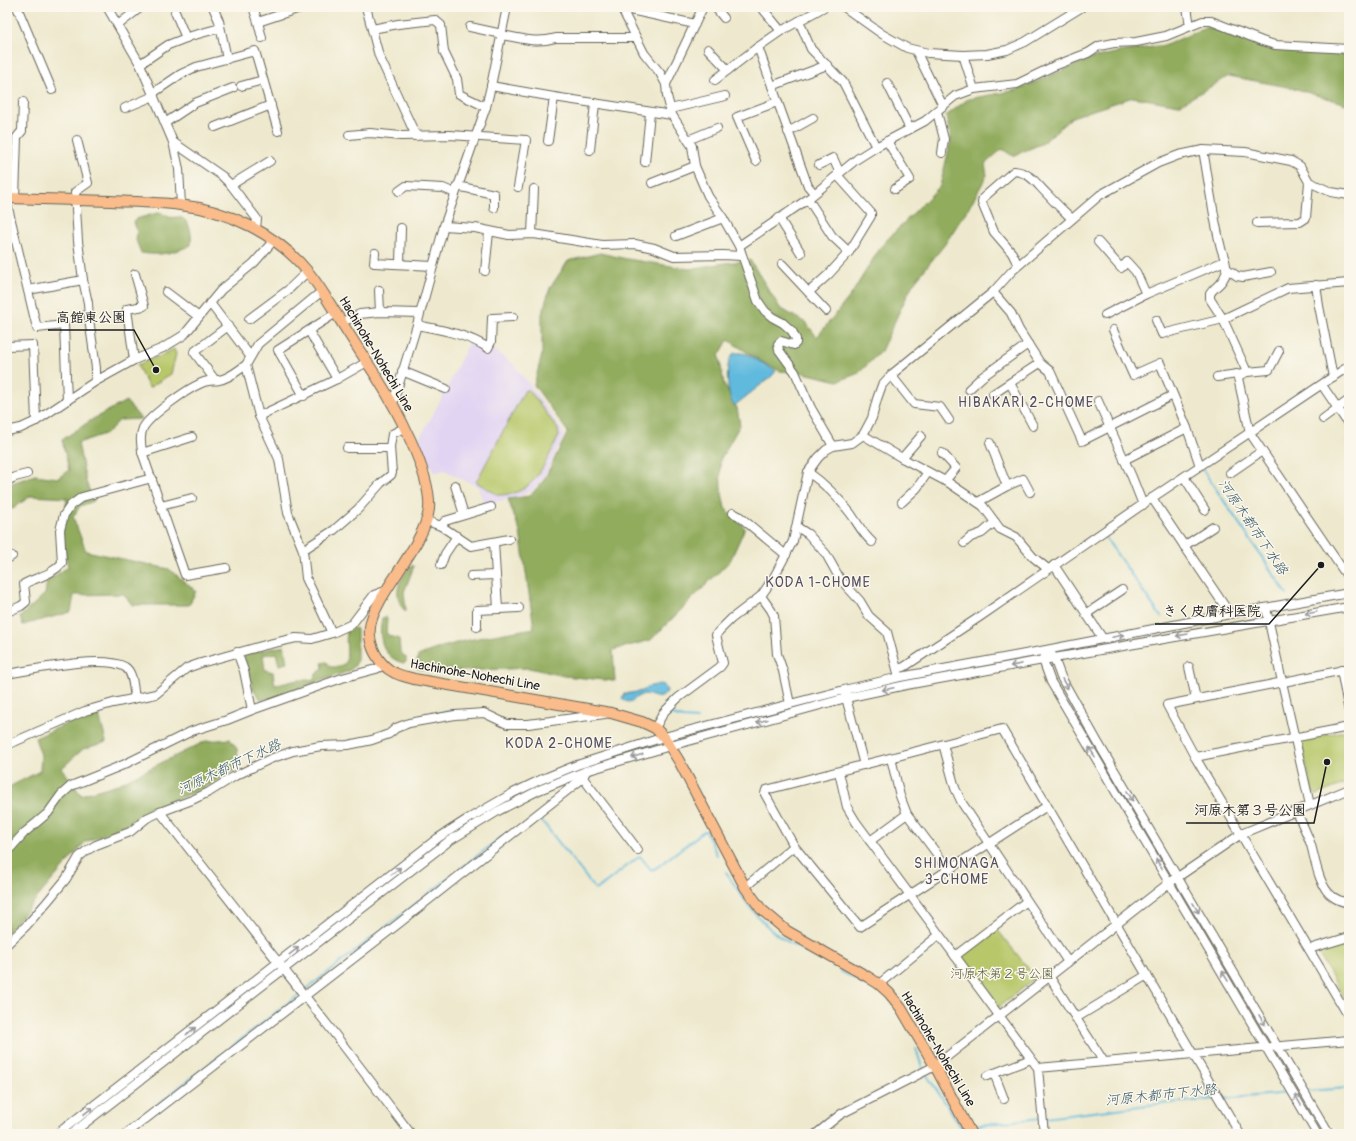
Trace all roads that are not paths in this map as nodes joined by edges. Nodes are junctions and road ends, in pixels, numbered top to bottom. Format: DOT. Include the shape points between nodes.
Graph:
graph roads {
  1 [pos="17,7"];
  2 [pos="106,7"];
  3 [pos="141,7"];
  4 [pos="213,7"];
  5 [pos="253,7"];
  6 [pos="366,7"];
  7 [pos="507,7"];
  8 [pos="621,7"];
  9 [pos="703,7"];
  10 [pos="715,7"];
  11 [pos="824,7"];
  12 [pos="844,7"];
  13 [pos="1082,7"];
  14 [pos="1187,7"];
  15 [pos="298,8"];
  16 [pos="763,9"];
  17 [pos="175,12"];
  18 [pos="724,18"];
  19 [pos="799,21"];
  20 [pos="258,22"];
  21 [pos="695,24"];
  22 [pos="118,25"];
  23 [pos="470,26"];
  24 [pos="1190,26"];
  25 [pos="220,28"];
  26 [pos="372,29"];
  27 [pos="781,31"];
  28 [pos="502,35"];
  29 [pos="186,38"];
  30 [pos="262,38"];
  31 [pos="636,38"];
  32 [pos="758,47"];
  33 [pos="1349,48"];
  34 [pos="708,49"];
  35 [pos="916,51"];
  36 [pos="962,55"];
  37 [pos="227,59"];
  38 [pos="140,64"];
  39 [pos="827,65"];
  40 [pos="728,70"];
  41 [pos="263,80"];
  42 [pos="715,80"];
  43 [pos="887,83"];
  44 [pos="666,84"];
  45 [pos="241,86"];
  46 [pos="491,86"];
  47 [pos="772,86"];
  48 [pos="233,88"];
  49 [pos="974,89"];
  50 [pos="52,90"];
  51 [pos="153,94"];
  52 [pos="725,96"];
  53 [pos="554,98"];
  54 [pos="23,102"];
  55 [pos="777,102"];
  56 [pos="595,104"];
  57 [pos="271,105"];
  58 [pos="486,107"];
  59 [pos="125,108"];
  60 [pos="940,109"];
  61 [pos="670,112"];
  62 [pos="650,113"];
  63 [pos="813,118"];
  64 [pos="165,123"];
  65 [pos="215,127"];
  66 [pos="717,128"];
  67 [pos="910,129"];
  68 [pos="278,131"];
  69 [pos="788,132"];
  70 [pos="349,135"];
  71 [pos="416,136"];
  72 [pos="476,136"];
  73 [pos="77,140"];
  74 [pos="688,140"];
  75 [pos="548,141"];
  76 [pos="887,141"];
  77 [pos="172,142"];
  78 [pos="876,147"];
  79 [pos="590,150"];
  80 [pos="1203,150"];
  81 [pos="942,153"];
  82 [pos="270,161"];
  83 [pos="756,161"];
  84 [pos="645,162"];
  85 [pos="819,165"];
  86 [pos="695,166"];
  87 [pos="838,176"];
  88 [pos="1309,182"];
  89 [pos="652,183"];
  90 [pos="231,185"];
  91 [pos="518,187"];
  92 [pos="456,189"];
  93 [pos="534,189"];
  94 [pos="895,189"];
  95 [pos="399,191"];
  96 [pos="1349,195"];
  97 [pos="811,196"];
  98 [pos="10,200"];
  99 [pos="74,200"];
  100 [pos="181,205"];
  101 [pos="494,208"];
  102 [pos="723,218"];
  103 [pos="780,218"];
  104 [pos="1072,219"];
  105 [pos="1257,223"];
  106 [pos="444,226"];
  107 [pos="256,228"];
  108 [pos="401,228"];
  109 [pos="489,232"];
  110 [pos="532,234"];
  111 [pos="676,236"];
  112 [pos="274,240"];
  113 [pos="1098,242"];
  114 [pos="739,246"];
  115 [pos="849,252"];
  116 [pos="375,253"];
  117 [pos="801,253"];
  118 [pos="741,256"];
  119 [pos="400,264"];
  120 [pos="782,264"];
  121 [pos="1018,265"];
  122 [pos="1226,265"];
  123 [pos="433,266"];
  124 [pos="308,271"];
  125 [pos="485,271"];
  126 [pos="1271,272"];
  127 [pos="135,274"];
  128 [pos="83,280"];
  129 [pos="1349,283"];
  130 [pos="1316,285"];
  131 [pos="28,290"];
  132 [pos="379,290"];
  133 [pos="322,291"];
  134 [pos="166,292"];
  135 [pos="809,292"];
  136 [pos="993,292"];
  137 [pos="1146,294"];
  138 [pos="210,303"];
  139 [pos="826,310"];
  140 [pos="380,312"];
  141 [pos="420,313"];
  142 [pos="336,314"];
  143 [pos="1105,315"];
  144 [pos="199,318"];
  145 [pos="513,318"];
  146 [pos="249,319"];
  147 [pos="1223,319"];
  148 [pos="1156,320"];
  149 [pos="342,322"];
  150 [pos="417,325"];
  151 [pos="228,326"];
  152 [pos="1113,330"];
  153 [pos="309,331"];
  154 [pos="1028,344"];
  155 [pos="7,346"];
  156 [pos="1279,350"];
  157 [pos="250,356"];
  158 [pos="134,360"];
  159 [pos="367,362"];
  160 [pos="1040,363"];
  161 [pos="246,365"];
  162 [pos="1349,366"];
  163 [pos="402,372"];
  164 [pos="1243,374"];
  165 [pos="891,375"];
  166 [pos="1217,377"];
  167 [pos="1333,377"];
  168 [pos="337,379"];
  169 [pos="215,380"];
  170 [pos="96,381"];
  171 [pos="1010,383"];
  172 [pos="1322,385"];
  173 [pos="446,389"];
  174 [pos="969,389"];
  175 [pos="992,394"];
  176 [pos="1173,395"];
  177 [pos="304,396"];
  178 [pos="67,400"];
  179 [pos="1349,400"];
  180 [pos="1098,401"];
  181 [pos="393,403"];
  182 [pos="1337,409"];
  183 [pos="259,416"];
  184 [pos="1323,418"];
  185 [pos="948,420"];
  186 [pos="36,421"];
  187 [pos="1033,426"];
  188 [pos="1110,426"];
  189 [pos="1349,426"];
  190 [pos="404,428"];
  191 [pos="1187,428"];
  192 [pos="7,431"];
  193 [pos="1250,433"];
  194 [pos="863,436"];
  195 [pos="921,436"];
  196 [pos="192,437"];
  197 [pos="990,443"];
  198 [pos="833,446"];
  199 [pos="347,448"];
  200 [pos="390,448"];
  201 [pos="1262,451"];
  202 [pos="142,453"];
  203 [pos="942,453"];
  204 [pos="902,458"];
  205 [pos="1124,460"];
  206 [pos="1200,466"];
  207 [pos="808,472"];
  208 [pos="928,472"];
  209 [pos="1230,473"];
  210 [pos="28,474"];
  211 [pos="1184,477"];
  212 [pos="152,478"];
  213 [pos="7,481"];
  214 [pos="945,481"];
  215 [pos="455,485"];
  216 [pos="1007,486"];
  217 [pos="1030,492"];
  218 [pos="192,498"];
  219 [pos="1152,498"];
  220 [pos="902,502"];
  221 [pos="978,502"];
  222 [pos="1143,505"];
  223 [pos="161,506"];
  224 [pos="491,507"];
  225 [pos="1205,510"];
  226 [pos="733,512"];
  227 [pos="464,515"];
  228 [pos="427,521"];
  229 [pos="995,522"];
  230 [pos="441,526"];
  231 [pos="797,527"];
  232 [pos="1213,527"];
  233 [pos="457,536"];
  234 [pos="510,539"];
  235 [pos="494,542"];
  236 [pos="872,542"];
  237 [pos="964,543"];
  238 [pos="1184,546"];
  239 [pos="302,550"];
  240 [pos="786,555"];
  241 [pos="441,565"];
  242 [pos="1051,567"];
  243 [pos="226,568"];
  244 [pos="496,575"];
  245 [pos="471,576"];
  246 [pos="1349,579"];
  247 [pos="1122,590"];
  248 [pos="385,591"];
  249 [pos="1349,593"];
  250 [pos="761,596"];
  251 [pos="1349,606"];
  252 [pos="519,608"];
  253 [pos="1266,608"];
  254 [pos="498,609"];
  255 [pos="7,612"];
  256 [pos="1086,614"];
  257 [pos="1230,614"];
  258 [pos="1268,620"];
  259 [pos="477,627"];
  260 [pos="332,633"];
  261 [pos="1102,639"];
  262 [pos="1046,650"];
  263 [pos="237,652"];
  264 [pos="1054,658"];
  265 [pos="1043,660"];
  266 [pos="384,666"];
  267 [pos="1189,667"];
  268 [pos="897,669"];
  269 [pos="1345,670"];
  270 [pos="7,674"];
  271 [pos="900,677"];
  272 [pos="1282,682"];
  273 [pos="845,694"];
  274 [pos="135,698"];
  275 [pos="1196,699"];
  276 [pos="790,704"];
  277 [pos="252,710"];
  278 [pos="611,712"];
  279 [pos="1349,712"];
  280 [pos="1349,727"];
  281 [pos="655,728"];
  282 [pos="1294,738"];
  283 [pos="667,742"];
  284 [pos="943,744"];
  285 [pos="7,746"];
  286 [pos="1195,757"];
  287 [pos="891,758"];
  288 [pos="864,765"];
  289 [pos="839,772"];
  290 [pos="585,775"];
  291 [pos="1349,789"];
  292 [pos="1310,805"];
  293 [pos="1047,806"];
  294 [pos="1296,810"];
  295 [pos="160,812"];
  296 [pos="907,814"];
  297 [pos="1241,834"];
  298 [pos="870,841"];
  299 [pos="990,844"];
  300 [pos="794,846"];
  301 [pos="638,850"];
  302 [pos="7,852"];
  303 [pos="949,870"];
  304 [pos="1177,877"];
  305 [pos="1169,883"];
  306 [pos="745,887"];
  307 [pos="910,895"];
  308 [pos="1027,901"];
  309 [pos="1349,903"];
  310 [pos="1117,924"];
  311 [pos="939,935"];
  312 [pos="1349,937"];
  313 [pos="7,944"];
  314 [pos="1309,949"];
  315 [pos="954,956"];
  316 [pos="1068,962"];
  317 [pos="281,966"];
  318 [pos="1147,975"];
  319 [pos="1049,976"];
  320 [pos="879,984"];
  321 [pos="304,996"];
  322 [pos="999,1015"];
  323 [pos="1349,1017"];
  324 [pos="1076,1018"];
  325 [pos="1349,1040"];
  326 [pos="1277,1046"];
  327 [pos="1266,1047"];
  328 [pos="1193,1054"];
  329 [pos="1031,1058"];
  330 [pos="1104,1062"];
  331 [pos="935,1066"];
  332 [pos="1038,1068"];
  333 [pos="1004,1098"];
  334 [pos="57,1134"];
  335 [pos="71,1134"];
  336 [pos="126,1134"];
  337 [pos="411,1134"];
  338 [pos="816,1134"];
  339 [pos="972,1134"];
  340 [pos="1044,1134"];
  341 [pos="1240,1134"];
  342 [pos="1317,1134"];
  343 [pos="1329,1134"];
  1 -- 50 [label="street"];
  2 -- 22 [label="street"];
  3 -- 22 [label="street"];
  4 -- 25 [label="street"];
  5 -- 20 [label="street"];
  6 -- 26 [label="street"];
  7 -- 28 [label="street"];
  8 -- 21 [label="street"];
  8 -- 31 [label="street"];
  9 -- 21 [label="street"];
  10 -- 18 [label="street"];
  11 -- 19 [label="street"];
  12 -- 35 [label="street" via="898,44"];
  13 -- 36 [label="street" via="1008,50"];
  14 -- 24 [label="street"];
  15 -- 20 [label="street"];
  16 -- 27 [label="street"];
  17 -- 29 [label="street"];
  19 -- 27 [label="street"];
  19 -- 39 [label="street" via="811,49"];
  20 -- 30 [label="street"];
  21 -- 44 [label="street"];
  22 -- 38 [label="street"];
  23 -- 28 [label="street"];
  24 -- 33 [label="street" via="1211,21 1275,44"];
  24 -- 49 [label="street" via="1166,36 1099,46 1017,84"];
  25 -- 29 [label="street"];
  25 -- 37 [label="street"];
  26 -- 58 [label="street" via="435,20 441,25 444,52 457,79 459,94"];
  26 -- 71 [label="street" via="379,56"];
  27 -- 32 [label="street"];
  28 -- 31 [label="street" via="544,41 556,38"];
  28 -- 46 [label="street"];
  29 -- 38 [label="street" via="168,45"];
  31 -- 44 [label="street"];
  32 -- 40 [label="street"];
  32 -- 47 [label="street"];
  34 -- 40 [label="street"];
  35 -- 36 [label="street"];
  35 -- 60 [label="street"];
  36 -- 49 [label="street"];
  37 -- 41 [label="street" via="255,51"];
  37 -- 51 [label="street" via="180,74"];
  38 -- 51 [label="street"];
  39 -- 47 [label="street"];
  39 -- 78 [label="street" via="843,82"];
  40 -- 42 [label="street"];
  41 -- 45 [label="street"];
  41 -- 57 [label="street"];
  43 -- 67 [label="street"];
  44 -- 61 [label="street"];
  46 -- 53 [label="street"];
  46 -- 58 [label="street"];
  47 -- 55 [label="street"];
  48 -- 64 [label="street" via="195,102"];
  49 -- 60 [label="street" via="955,96"];
  51 -- 59 [label="street"];
  51 -- 64 [label="street"];
  52 -- 61 [label="street"];
  53 -- 56 [label="street"];
  53 -- 75 [label="street"];
  54 -- 98 [label="street" via="22,131 17,138"];
  55 -- 69 [label="street"];
  55 -- 83 [label="street" via="737,117"];
  56 -- 62 [label="street"];
  56 -- 79 [label="street"];
  57 -- 65 [label="street"];
  57 -- 68 [label="street"];
  58 -- 72 [label="street"];
  60 -- 67 [label="street" via="926,121"];
  60 -- 81 [label="street" via="944,139"];
  61 -- 62 [label="street"];
  61 -- 74 [label="street"];
  62 -- 84 [label="street"];
  63 -- 69 [label="street"];
  64 -- 77 [label="street"];
  66 -- 74 [label="street"];
  67 -- 76 [label="street"];
  69 -- 97 [label="street"];
  70 -- 71 [label="street" via="370,133"];
  71 -- 72 [label="street"];
  72 -- 91 [label="street" via="526,140"];
  72 -- 92 [label="street"];
  73 -- 99 [label="street" via="88,183 75,192"];
  74 -- 86 [label="street" via="692,146"];
  76 -- 78 [label="street"];
  76 -- 94 [label="street" via="910,179"];
  77 -- 90 [label="street"];
  77 -- 100 [label="street" via="179,169"];
  78 -- 87 [label="street"];
  80 -- 88 [label="street" via="1245,152 1292,161 1300,166"];
  80 -- 104 [label="street" via="1179,155 1136,174 1100,196"];
  80 -- 122 [label="street" via="1215,224"];
  82 -- 90 [label="street"];
  85 -- 87 [label="street" via="833,158"];
  86 -- 89 [label="street"];
  86 -- 102 [label="street" via="708,196"];
  87 -- 97 [label="street"];
  87 -- 115 [label="street" via="871,213"];
  88 -- 96 [label="street" via="1331,192"];
  88 -- 105 [label="street" via="1304,220"];
  90 -- 107 [label="street" via="257,219"];
  92 -- 95 [label="street" via="406,186"];
  92 -- 101 [label="street" via="494,194"];
  92 -- 106 [label="street"];
  93 -- 110 [label="street"];
  97 -- 103 [label="street"];
  97 -- 115 [label="street" via="832,236"];
  98 -- 99 [label="main road, Hachinohe-Nohechi Line"];
  98 -- 131 [label="street"];
  99 -- 100 [label="main road, Hachinohe-Nohechi Line"];
  99 -- 128 [label="street"];
  100 -- 107 [label="main road, Hachinohe-Nohechi Line" via="202,208"];
  102 -- 111 [label="street"];
  102 -- 114 [label="street"];
  103 -- 114 [label="street"];
  103 -- 117 [label="street"];
  104 -- 121 [label="street"];
  104 -- 121 [label="street" via="1034,179 1023,172 1014,171 1002,181 983,198 982,203 994,232 1012,253"];
  106 -- 109 [label="street" via="475,228"];
  106 -- 123 [label="street"];
  107 -- 112 [label="main road, Hachinohe-Nohechi Line"];
  108 -- 119 [label="street"];
  109 -- 110 [label="street" via="509,235"];
  109 -- 125 [label="street"];
  110 -- 118 [label="street" via="602,245 635,244 674,256"];
  112 -- 124 [label="main road, Hachinohe-Nohechi Line"];
  112 -- 138 [label="street" via="254,263 221,290"];
  113 -- 137 [label="street" via="1121,268 1127,262 1136,272"];
  114 -- 118 [label="street"];
  115 -- 135 [label="street"];
  116 -- 119 [label="street" via="374,263"];
  118 -- 198 [label="street" via="764,311 783,323 796,339 794,345 781,341 778,344 779,350 795,372 810,408"];
  119 -- 123 [label="street"];
  120 -- 135 [label="street"];
  121 -- 136 [label="street"];
  122 -- 126 [label="street" via="1237,276 1242,277"];
  122 -- 137 [label="street"];
  122 -- 147 [label="street" via="1221,283 1210,294 1210,299"];
  123 -- 141 [label="street"];
  124 -- 133 [label="main road, Hachinohe-Nohechi Line"];
  124 -- 146 [label="street" via="288,290"];
  127 -- 158 [label="street" via="144,306 127,309"];
  128 -- 131 [label="street"];
  128 -- 170 [label="street" via="88,303"];
  129 -- 130 [label="street"];
  130 -- 147 [label="street" via="1288,288"];
  130 -- 167 [label="street"];
  131 -- 178 [label="street" via="37,328 64,325"];
  132 -- 140 [label="street"];
  133 -- 142 [label="main road, Hachinohe-Nohechi Line"];
  133 -- 157 [label="street" via="258,344"];
  134 -- 144 [label="street"];
  135 -- 139 [label="street"];
  136 -- 154 [label="street" via="1011,313"];
  136 -- 165 [label="street"];
  137 -- 143 [label="street"];
  138 -- 144 [label="street"];
  138 -- 151 [label="street"];
  140 -- 141 [label="street"];
  140 -- 149 [label="street" via="360,314"];
  141 -- 150 [label="street"];
  142 -- 149 [label="main road, Hachinohe-Nohechi Line"];
  142 -- 153 [label="street"];
  144 -- 158 [label="street" via="184,335 163,348"];
  145 -- 150 [label="street" via="492,318 491,342 488,348 478,341 446,330"];
  147 -- 148 [label="street" via="1162,334"];
  147 -- 164 [label="street"];
  149 -- 159 [label="main road, Hachinohe-Nohechi Line"];
  150 -- 163 [label="street"];
  151 -- 157 [label="street"];
  151 -- 169 [label="street" via="194,352"];
  152 -- 176 [label="street" via="1133,375 1160,363"];
  153 -- 168 [label="street"];
  153 -- 177 [label="street" via="278,350"];
  154 -- 160 [label="street"];
  154 -- 174 [label="street"];
  155 -- 186 [label="street" via="33,345"];
  156 -- 164 [label="street" via="1269,370"];
  157 -- 161 [label="street"];
  158 -- 170 [label="street"];
  159 -- 168 [label="street"];
  159 -- 181 [label="main road, Hachinohe-Nohechi Line"];
  160 -- 171 [label="street"];
  160 -- 188 [label="street" via="1050,371 1082,441"];
  161 -- 169 [label="street" via="228,378"];
  161 -- 183 [label="street"];
  162 -- 167 [label="street"];
  163 -- 173 [label="street"];
  163 -- 181 [label="street"];
  164 -- 166 [label="street"];
  164 -- 193 [label="street" via="1238,378"];
  165 -- 185 [label="street" via="914,404 940,407"];
  165 -- 194 [label="street" via="882,385 872,418"];
  167 -- 172 [label="street"];
  168 -- 177 [label="street"];
  169 -- 202 [label="street" via="202,382 150,420 141,435"];
  170 -- 178 [label="street"];
  171 -- 175 [label="street"];
  171 -- 187 [label="street"];
  172 -- 182 [label="street"];
  172 -- 193 [label="street"];
  176 -- 188 [label="street"];
  176 -- 191 [label="street"];
  177 -- 183 [label="street"];
  178 -- 186 [label="street"];
  179 -- 182 [label="street"];
  180 -- 188 [label="street"];
  181 -- 190 [label="main road, Hachinohe-Nohechi Line"];
  182 -- 184 [label="street"];
  182 -- 189 [label="street"];
  183 -- 239 [label="street" via="279,459 288,513"];
  186 -- 192 [label="street"];
  188 -- 205 [label="street"];
  190 -- 200 [label="street" via="392,434"];
  190 -- 228 [label="main road, Hachinohe-Nohechi Line" via="427,486"];
  191 -- 205 [label="street"];
  191 -- 206 [label="street"];
  193 -- 201 [label="street"];
  193 -- 206 [label="street"];
  194 -- 198 [label="street" via="852,443"];
  194 -- 204 [label="street"];
  195 -- 204 [label="street"];
  196 -- 202 [label="street"];
  197 -- 216 [label="street"];
  198 -- 207 [label="street" via="818,458"];
  199 -- 200 [label="street"];
  200 -- 239 [label="street" via="391,476 334,530"];
  201 -- 209 [label="street"];
  201 -- 246 [label="street"];
  202 -- 212 [label="street"];
  203 -- 214 [label="street" via="956,468"];
  204 -- 208 [label="street"];
  205 -- 222 [label="street"];
  206 -- 211 [label="street"];
  207 -- 231 [label="street"];
  207 -- 236 [label="street" via="825,485"];
  208 -- 214 [label="street"];
  208 -- 220 [label="street" via="917,488"];
  210 -- 213 [label="street" via="15,476"];
  211 -- 219 [label="street"];
  211 -- 225 [label="street"];
  212 -- 223 [label="street"];
  212 -- 255 [label="street" via="82,498 71,505 60,530 62,563 43,577 24,584 26,602"];
  214 -- 221 [label="street"];
  215 -- 227 [label="street"];
  216 -- 217 [label="street" via="1023,479"];
  216 -- 221 [label="street"];
  218 -- 223 [label="street"];
  219 -- 222 [label="street"];
  219 -- 238 [label="street"];
  221 -- 229 [label="street"];
  222 -- 242 [label="street"];
  223 -- 243 [label="street" via="185,576"];
  224 -- 227 [label="street"];
  226 -- 240 [label="street"];
  227 -- 230 [label="street" via="445,521"];
  228 -- 230 [label="street"];
  228 -- 248 [label="main road, Hachinohe-Nohechi Line" via="412,550"];
  229 -- 237 [label="street"];
  229 -- 242 [label="street" via="1000,529 1016,537 1033,557"];
  230 -- 233 [label="street"];
  231 -- 240 [label="street"];
  231 -- 268 [label="street" via="808,534 826,554 840,579 860,601 869,616 887,632"];
  232 -- 238 [label="street"];
  233 -- 235 [label="street" via="471,546"];
  233 -- 241 [label="street"];
  234 -- 235 [label="street"];
  235 -- 244 [label="street"];
  238 -- 257 [label="street"];
  239 -- 260 [label="street" via="306,578"];
  240 -- 250 [label="street"];
  242 -- 256 [label="street"];
  242 -- 268 [label="street" via="981,616 904,667"];
  244 -- 245 [label="street"];
  244 -- 254 [label="street"];
  247 -- 256 [label="street"];
  248 -- 260 [label="street" via="374,595 352,624"];
  248 -- 266 [label="main road, Hachinohe-Nohechi Line" via="370,626 370,642"];
  249 -- 253 [label="street"];
  250 -- 276 [label="street" via="774,616 777,654"];
  250 -- 281 [label="street" via="731,619 716,635 723,662 720,667 678,698 664,712"];
  251 -- 258 [label="street, one-way"];
  252 -- 254 [label="street"];
  253 -- 257 [label="street"];
  253 -- 258 [label="street"];
  254 -- 259 [label="street" via="476,610"];
  256 -- 261 [label="street"];
  261 -- 257 [label="street, one-way"];
  258 -- 264 [label="street, one-way"];
  258 -- 272 [label="street"];
  260 -- 263 [label="street" via="312,639 296,638"];
  261 -- 262 [label="street"];
  262 -- 264 [label="street"];
  262 -- 265 [label="street"];
  262 -- 271 [label="street"];
  263 -- 274 [label="street" via="188,668 156,694"];
  263 -- 277 [label="street" via="244,671"];
  264 -- 265 [label="street"];
  264 -- 304 [label="street, one-way" via="1061,676 1097,741"];
  265 -- 273 [label="street, one-way"];
  305 -- 265 [label="street, one-way" via="1051,682"];
  266 -- 277 [label="street"];
  266 -- 278 [label="main road, Hachinohe-Nohechi Line" via="394,673 414,679"];
  267 -- 275 [label="street"];
  268 -- 271 [label="street"];
  269 -- 272 [label="street"];
  269 -- 279 [label="street"];
  270 -- 274 [label="street" via="79,663 113,664 125,667 132,675"];
  271 -- 273 [label="street"];
  272 -- 275 [label="street"];
  272 -- 282 [label="street"];
  273 -- 276 [label="street"];
  273 -- 283 [label="street, one-way"];
  273 -- 288 [label="street"];
  274 -- 285 [label="street" via="85,711"];
  275 -- 286 [label="street" via="1167,705"];
  276 -- 283 [label="street"];
  277 -- 302 [label="street" via="192,731 123,765 71,786 48,813 24,833"];
  278 -- 281 [label="main road, Hachinohe-Nohechi Line"];
  278 -- 295 [label="street" via="528,724 507,724 484,713 409,723 372,740 287,753 245,770 192,800"];
  280 -- 282 [label="street"];
  281 -- 283 [label="main road, Hachinohe-Nohechi Line"];
  282 -- 286 [label="street"];
  282 -- 292 [label="street"];
  283 -- 290 [label="street, one-way"];
  283 -- 306 [label="main road, Hachinohe-Nohechi Line"];
  317 -- 283 [label="street, one-way" via="432,843 466,820 513,793 577,765"];
  284 -- 287 [label="street"];
  284 -- 293 [label="street" via="1002,729"];
  284 -- 299 [label="street" via="954,788"];
  286 -- 297 [label="street"];
  287 -- 288 [label="street"];
  287 -- 296 [label="street"];
  288 -- 289 [label="street"];
  289 -- 298 [label="street" via="847,807"];
  289 -- 300 [label="street" via="766,790 765,794"];
  290 -- 301 [label="street"];
  290 -- 317 [label="street" via="539,790 449,841"];
  290 -- 321 [label="street"];
  291 -- 292 [label="street"];
  292 -- 294 [label="street"];
  293 -- 299 [label="street"];
  293 -- 310 [label="street"];
  294 -- 297 [label="street"];
  294 -- 309 [label="street" via="1311,845 1324,887 1331,896"];
  295 -- 313 [label="street" via="147,818 130,832 96,846 79,857 66,879 47,902"];
  295 -- 317 [label="street"];
  296 -- 298 [label="street"];
  296 -- 303 [label="street"];
  297 -- 304 [label="street"];
  297 -- 314 [label="street"];
  298 -- 307 [label="street"];
  299 -- 303 [label="street"];
  299 -- 308 [label="street"];
  300 -- 306 [label="street"];
  300 -- 307 [label="street" via="860,927"];
  303 -- 307 [label="street"];
  304 -- 305 [label="street"];
  304 -- 326 [label="street, one-way"];
  305 -- 310 [label="street"];
  327 -- 305 [label="street, one-way"];
  306 -- 320 [label="main road, Hachinohe-Nohechi Line" via="761,909 787,931"];
  307 -- 311 [label="street"];
  308 -- 315 [label="street"];
  308 -- 316 [label="street"];
  310 -- 316 [label="street"];
  310 -- 318 [label="street"];
  311 -- 315 [label="street"];
  311 -- 320 [label="street"];
  312 -- 314 [label="street"];
  314 -- 323 [label="street"];
  315 -- 322 [label="street"];
  316 -- 319 [label="street"];
  317 -- 321 [label="street"];
  334 -- 317 [label="street, one-way"];
  317 -- 335 [label="street"];
  318 -- 324 [label="street"];
  318 -- 328 [label="street"];
  319 -- 322 [label="street"];
  319 -- 324 [label="street"];
  320 -- 331 [label="main road, Hachinohe-Nohechi Line" via="901,1008"];
  321 -- 336 [label="street"];
  321 -- 337 [label="street"];
  322 -- 329 [label="street"];
  322 -- 331 [label="street"];
  324 -- 330 [label="street"];
  325 -- 326 [label="street"];
  326 -- 327 [label="street"];
  326 -- 343 [label="street"];
  327 -- 328 [label="street"];
  342 -- 327 [label="street, one-way"];
  328 -- 330 [label="street"];
  328 -- 341 [label="street"];
  329 -- 332 [label="street"];
  329 -- 333 [label="street" via="991,1075"];
  330 -- 332 [label="street"];
  331 -- 338 [label="street" via="841,1114"];
  331 -- 339 [label="main road, Hachinohe-Nohechi Line"];
  332 -- 340 [label="street"];
}
